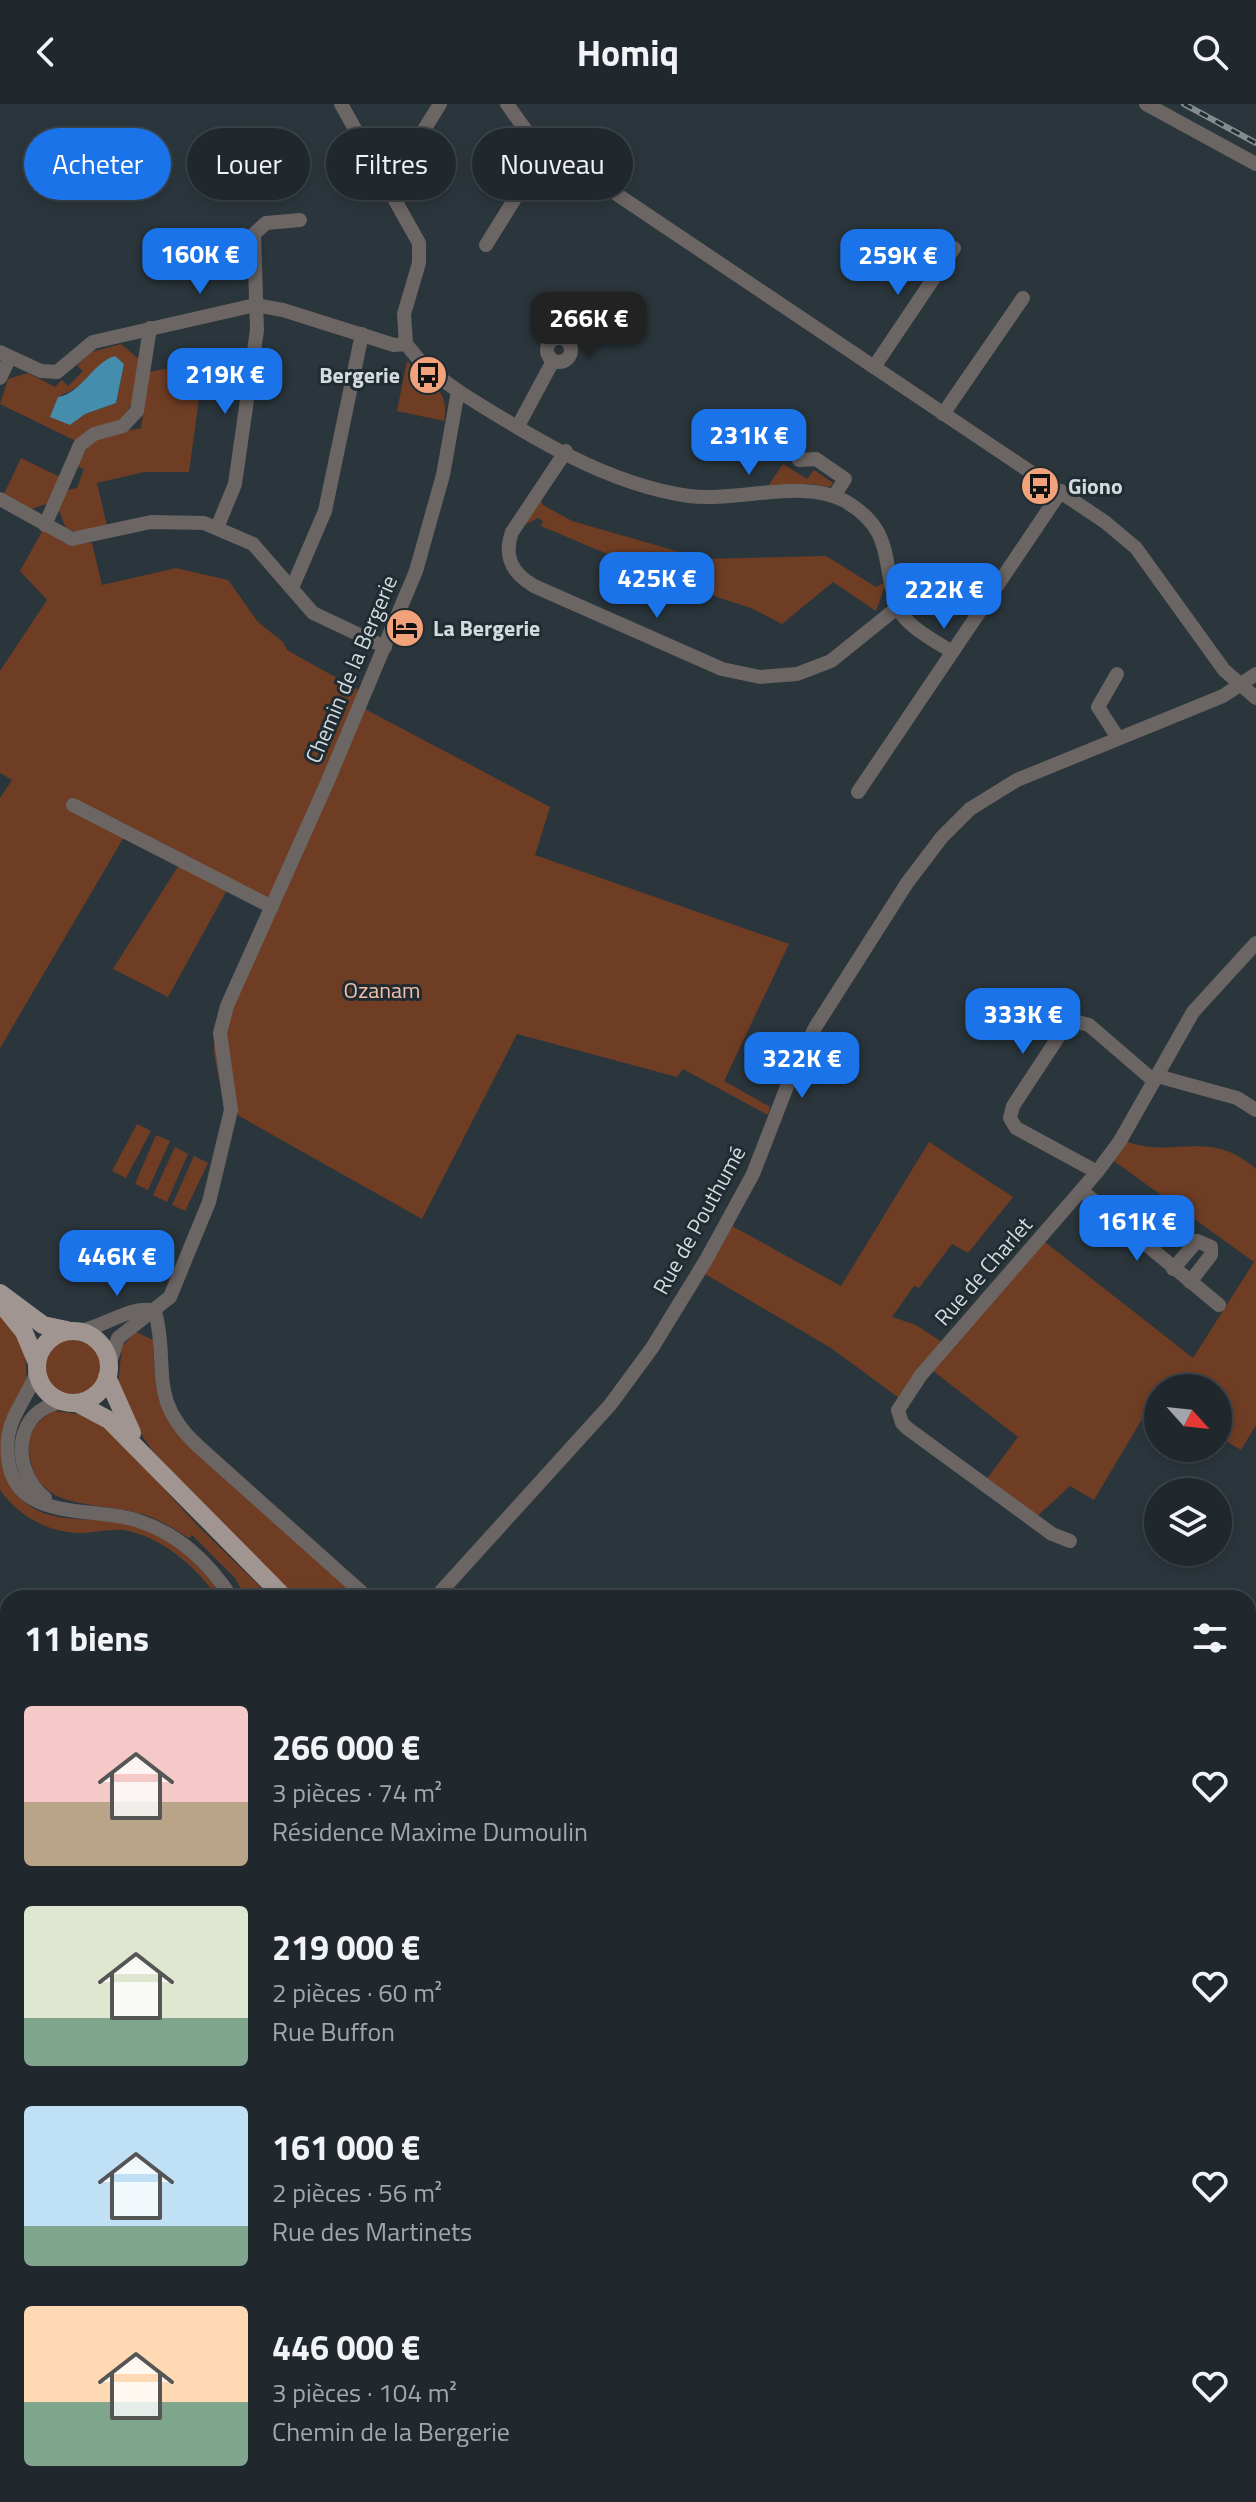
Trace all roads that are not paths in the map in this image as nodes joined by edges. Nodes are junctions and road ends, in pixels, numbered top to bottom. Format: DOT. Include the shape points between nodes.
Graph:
graph roads {
  1 [pos="341,104"];
  2 [pos="440,104"];
  3 [pos="507,104"];
  4 [pos="1146,104"];
  5 [pos="355,128"];
  6 [pos="425,128"];
  7 [pos="523,128"];
  8 [pos="1256,164"];
  9 [pos="397,200"];
  10 [pos="514,200"];
  11 [pos="626,200"];
  12 [pos="300,220"];
  13 [pos="486,245"];
  14 [pos="954,248"];
  15 [pos="1023,298"];
  16 [pos="255,305"];
  17 [pos="150,328"];
  18 [pos="362,334"];
  19 [pos="406,344"];
  20 [pos="5,354"];
  21 [pos="553,361"];
  22 [pos="874,367"];
  23 [pos="0,378"];
  24 [pos="458,391"];
  25 [pos="943,414"];
  26 [pos="518,426"];
  27 [pos="566,451"];
  28 [pos="799,460"];
  29 [pos="1061,491"];
  30 [pos="834,496"];
  31 [pos="0,499"];
  32 [pos="45,525"];
  33 [pos="217,528"];
  34 [pos="292,588"];
  35 [pos="898,607"];
  36 [pos="385,647"];
  37 [pos="952,652"];
  38 [pos="1117,674"];
  39 [pos="1256,674"];
  40 [pos="1241,686"];
  41 [pos="1256,698"];
  42 [pos="1118,738"];
  43 [pos="858,792"];
  44 [pos="73,805"];
  45 [pos="272,907"];
  46 [pos="1253,950"];
  47 [pos="1155,1078"];
  48 [pos="1256,1110"];
  49 [pos="1097,1172"];
  50 [pos="1082,1191"];
  51 [pos="1173,1269"];
  52 [pos="1190,1282"];
  53 [pos="0,1293"];
  54 [pos="0,1302"];
  55 [pos="1219,1305"];
  56 [pos="155,1311"];
  57 [pos="74,1331"];
  58 [pos="37,1367"];
  59 [pos="108,1372"];
  60 [pos="70,1402"];
  61 [pos="145,1457"];
  62 [pos="70,1511"];
  63 [pos="1070,1541"];
  64 [pos="226,1590"];
  65 [pos="277,1590"];
  66 [pos="359,1590"];
  67 [pos="442,1590"];
  1 -- 5 [label="street"];
  2 -- 6 [label="street"];
  3 -- 7 [label="street"];
  4 -- 8 [label="street"];
  9 -- 19 [label="street" via="420,253 404,314"];
  10 -- 13 [label="street"];
  11 -- 22 [label="street"];
  12 -- 16 [label="street" via="266,223 254,234"];
  14 -- 22 [label="street"];
  15 -- 25 [label="street"];
  16 -- 17 [label="street"];
  16 -- 18 [label="street"];
  16 -- 33 [label="street" via="257,330 235,484"];
  17 -- 20 [label="street" via="87,345 57,372 41,371"];
  17 -- 32 [label="street" via="137,411 123,426 94,434 80,445"];
  18 -- 19 [label="street"];
  18 -- 34 [label="street" via="325,511"];
  19 -- 24 [label="street" via="425,367"];
  20 -- 23 [label="street"];
  21 -- 26 [label="street"];
  22 -- 25 [label="street"];
  24 -- 26 [label="street"];
  24 -- 36 [label="street, Chemin de la Bergerie" via="430,530"];
  25 -- 29 [label="street"];
  26 -- 27 [label="street"];
  27 -- 30 [label="street" via="626,481 669,493 720,498 810,491"];
  27 -- 35 [label="street" via="508,544 514,570 534,586 722,669 760,677 797,674 831,661"];
  28 -- 30 [label="street" via="816,459 845,479"];
  29 -- 37 [label="street"];
  29 -- 40 [label="street" via="1136,548"];
  30 -- 35 [label="street" via="858,510 880,534"];
  31 -- 32 [label="street"];
  32 -- 33 [label="street" via="81,539 151,522"];
  33 -- 34 [label="street" via="253,544"];
  34 -- 36 [label="street" via="313,613"];
  35 -- 37 [label="street" via="915,627"];
  36 -- 45 [label="street, Chemin de la Bergerie"];
  37 -- 43 [label="street"];
  38 -- 42 [label="street" via="1098,708"];
  39 -- 40 [label="street, Rue de Pouthumé"];
  40 -- 41 [label="street"];
  40 -- 42 [label="street, Rue de Pouthumé"];
  42 -- 67 [label="street, Rue de Pouthumé" via="1017,780 970,809 931,849 816,1026 753,1174 652,1348 610,1405"];
  44 -- 45 [label="street"];
  45 -- 56 [label="street, Chemin de la Bergerie" via="220,1033 231,1110 214,1186 170,1297"];
  46 -- 47 [label="street, Rue de Charlet" via="1193,1012"];
  47 -- 48 [label="street" via="1237,1098"];
  47 -- 49 [label="street, Rue de Charlet"];
  47 -- 49 [label="street" via="1089,1025 1074,1021 1013,1106 1010,1118 1016,1128"];
  49 -- 50 [label="street, Rue de Charlet"];
  50 -- 51 [label="street"];
  50 -- 63 [label="street, Rue de Charlet" via="921,1375 898,1414 907,1428 1052,1534"];
  51 -- 52 [label="street"];
  51 -- 52 [label="street" via="1197,1241 1211,1247 1213,1253"];
  52 -- 55 [label="street"];
  53 -- 57 [label="main road" via="43,1325"];
  54 -- 58 [label="main road" via="24,1332"];
  56 -- 57 [label="street" via="133,1312"];
  56 -- 59 [label="street, Chemin de la Bergerie" via="118,1338"];
  56 -- 66 [label="street" via="161,1337 160,1384 191,1440"];
  57 -- 58 [label="main road" via="48,1341"];
  57 -- 59 [label="main road" via="99,1341"];
  58 -- 60 [label="main road" via="47,1393"];
  58 -- 62 [label="street" via="10,1427 8,1457 16,1481 29,1495 50,1509"];
  59 -- 60 [label="main road" via="94,1396"];
  59 -- 61 [label="main road" via="118,1408"];
  60 -- 61 [label="main road" via="104,1415"];
  60 -- 62 [label="street" via="45,1406 30,1418 22,1454 37,1490"];
  61 -- 65 [label="main road"];
  62 -- 64 [label="street" via="123,1517 161,1530 203,1559"];
}
